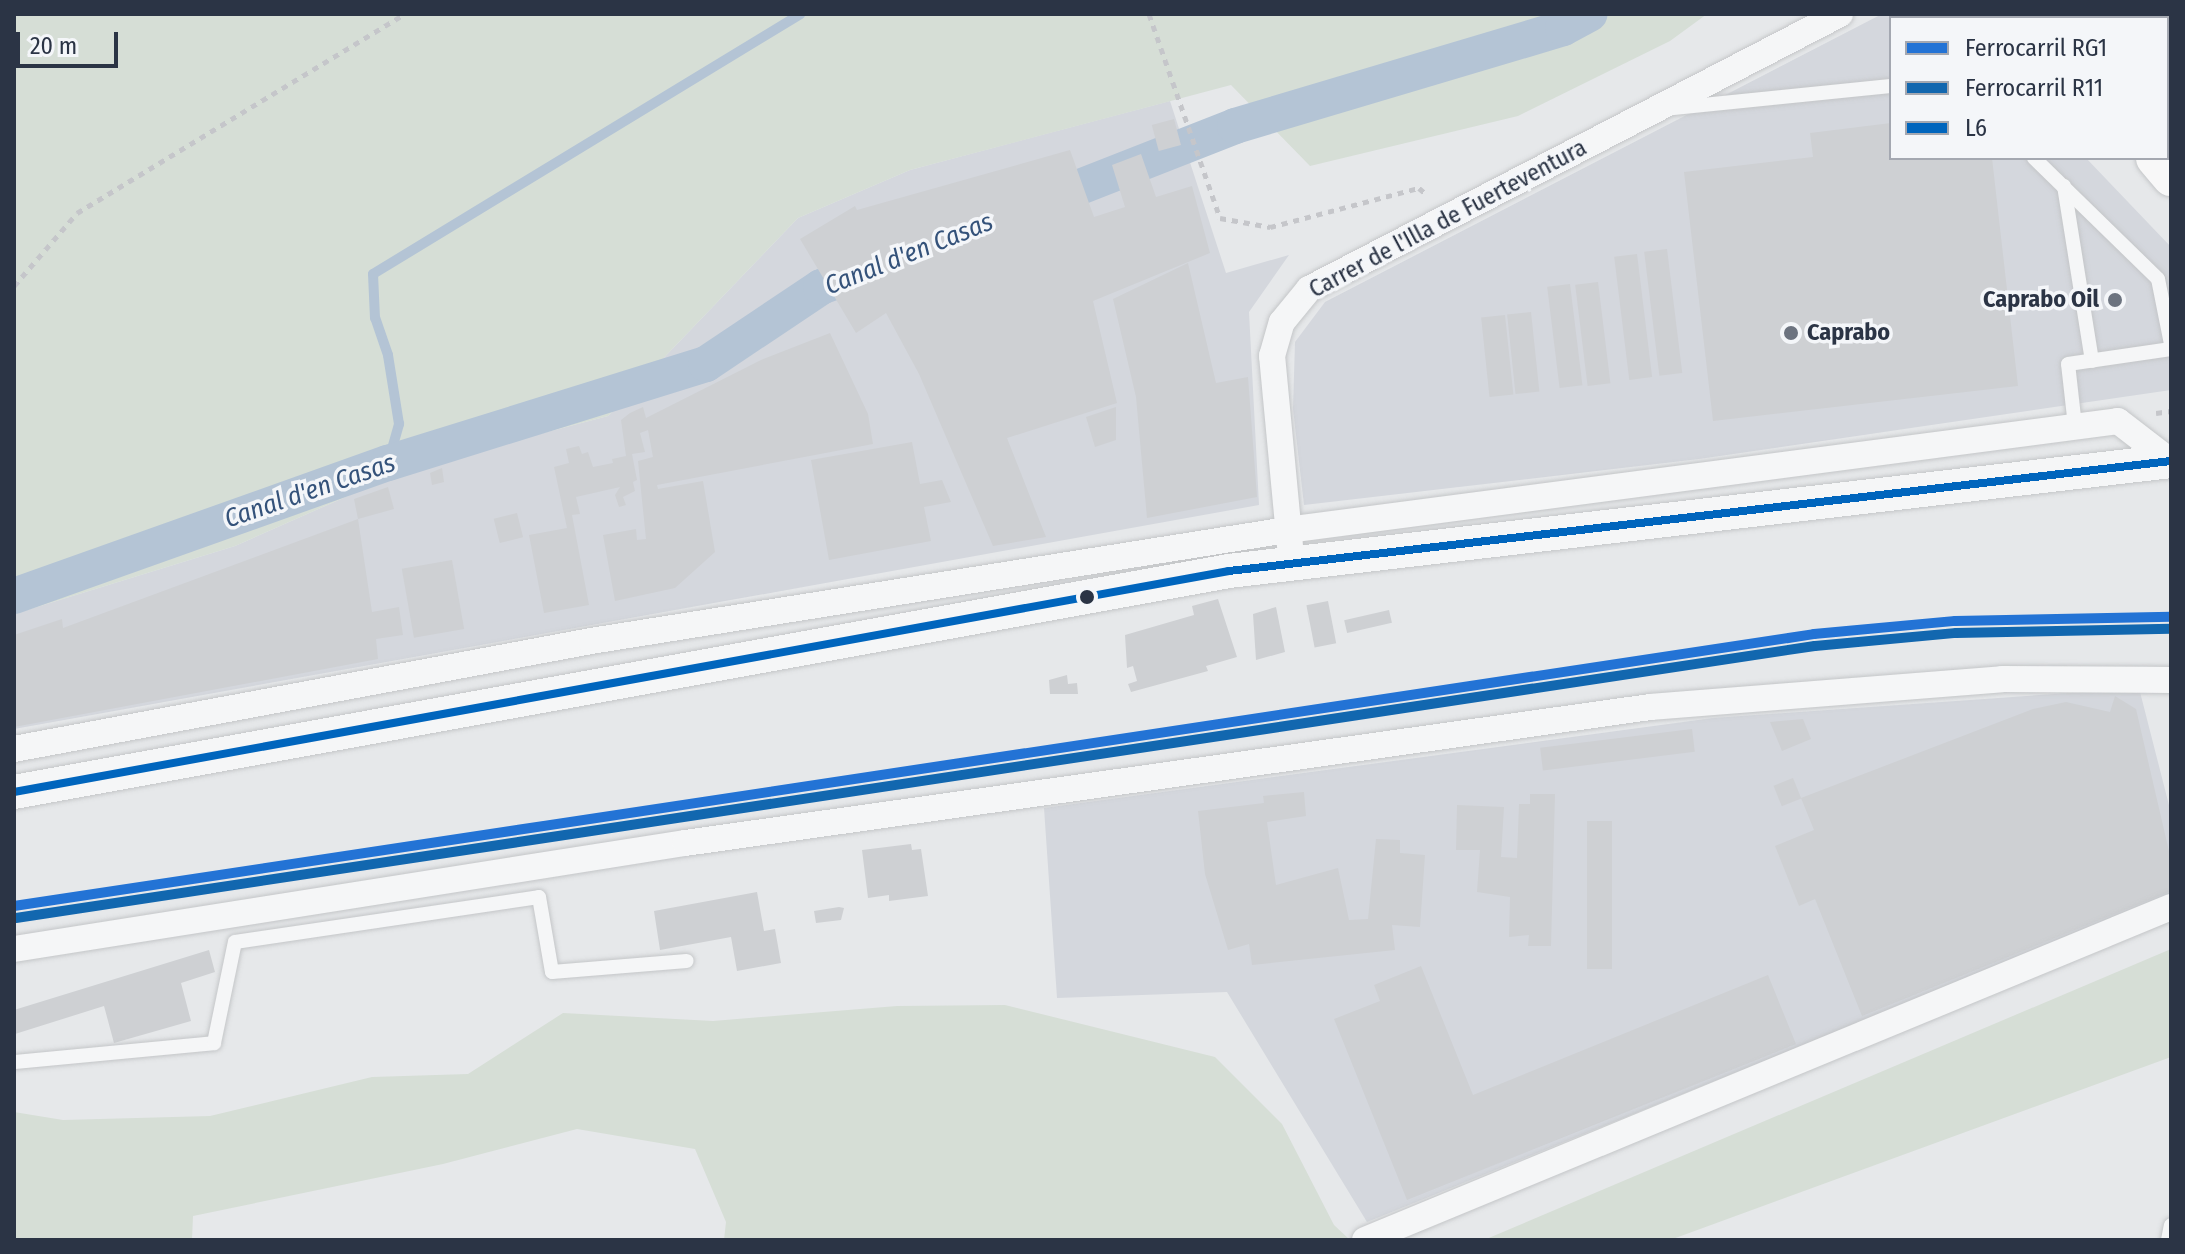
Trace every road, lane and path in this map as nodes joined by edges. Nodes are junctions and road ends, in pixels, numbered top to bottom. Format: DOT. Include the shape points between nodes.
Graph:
graph roads {
  1 [pos="404,14"];
  2 [pos="1149,14"];
  3 [pos="1840,14"];
  4 [pos="1889,86"];
  5 [pos="1653,110"];
  6 [pos="2036,160"];
  7 [pos="2157,160"];
  8 [pos="2171,177"];
  9 [pos="2064,186"];
  10 [pos="1448,215"];
  11 [pos="14,286"];
  12 [pos="2171,347"];
  13 [pos="2092,361"];
  14 [pos="2171,411"];
  15 [pos="2159,412"];
  16 [pos="2075,426"];
  17 [pos="2170,461"];
  18 [pos="1287,530"];
  19 [pos="1293,563"];
  20 [pos="2171,680"];
  21 [pos="14,749"];
  22 [pos="14,792"];
  23 [pos="534,866"];
  24 [pos="539,897"];
  25 [pos="2171,907"];
  26 [pos="14,949"];
  27 [pos="687,961"];
  28 [pos="14,1062"];
  29 [pos="2171,1225"];
  30 [pos="1365,1240"];
  31 [pos="2168,1240"];
  1 -- 11 [label="path" via="77,213"];
  2 -- 10 [label="path" via="1220,218 1270,227 1419,188"];
  3 -- 5 [label="street, Carrer de l'Illa de Fuerteventura"];
  4 -- 5 [label="lane"];
  5 -- 10 [label="street, Carrer de l'Illa de Fuerteventura"];
  6 -- 9 [label="lane"];
  7 -- 8 [label="main road"];
  9 -- 12 [label="lane" via="2158,279"];
  9 -- 13 [label="lane"];
  10 -- 18 [label="street, Carrer de l'Illa de Fuerteventura" via="1309,289 1278,329 1272,375"];
  12 -- 13 [label="lane"];
  13 -- 16 [label="lane" via="2068,364"];
  14 -- 15 [label="path"];
  16 -- 17 [label="street" via="2118,421"];
  16 -- 18 [label="street"];
  17 -- 19 [label="street"];
  18 -- 19 [label="street, Carrer de l'Illa de Fuerteventura"];
  18 -- 21 [label="street" via="591,641"];
  19 -- 22 [label="street"];
  20 -- 23 [label="street" via="2002,679 1650,707"];
  23 -- 24 [label="lane"];
  23 -- 26 [label="street"];
  24 -- 27 [label="lane" via="552,972"];
  24 -- 28 [label="lane" via="235,942 214,1043"];
  25 -- 30 [label="street"];
  29 -- 31 [label="lane"];
}
